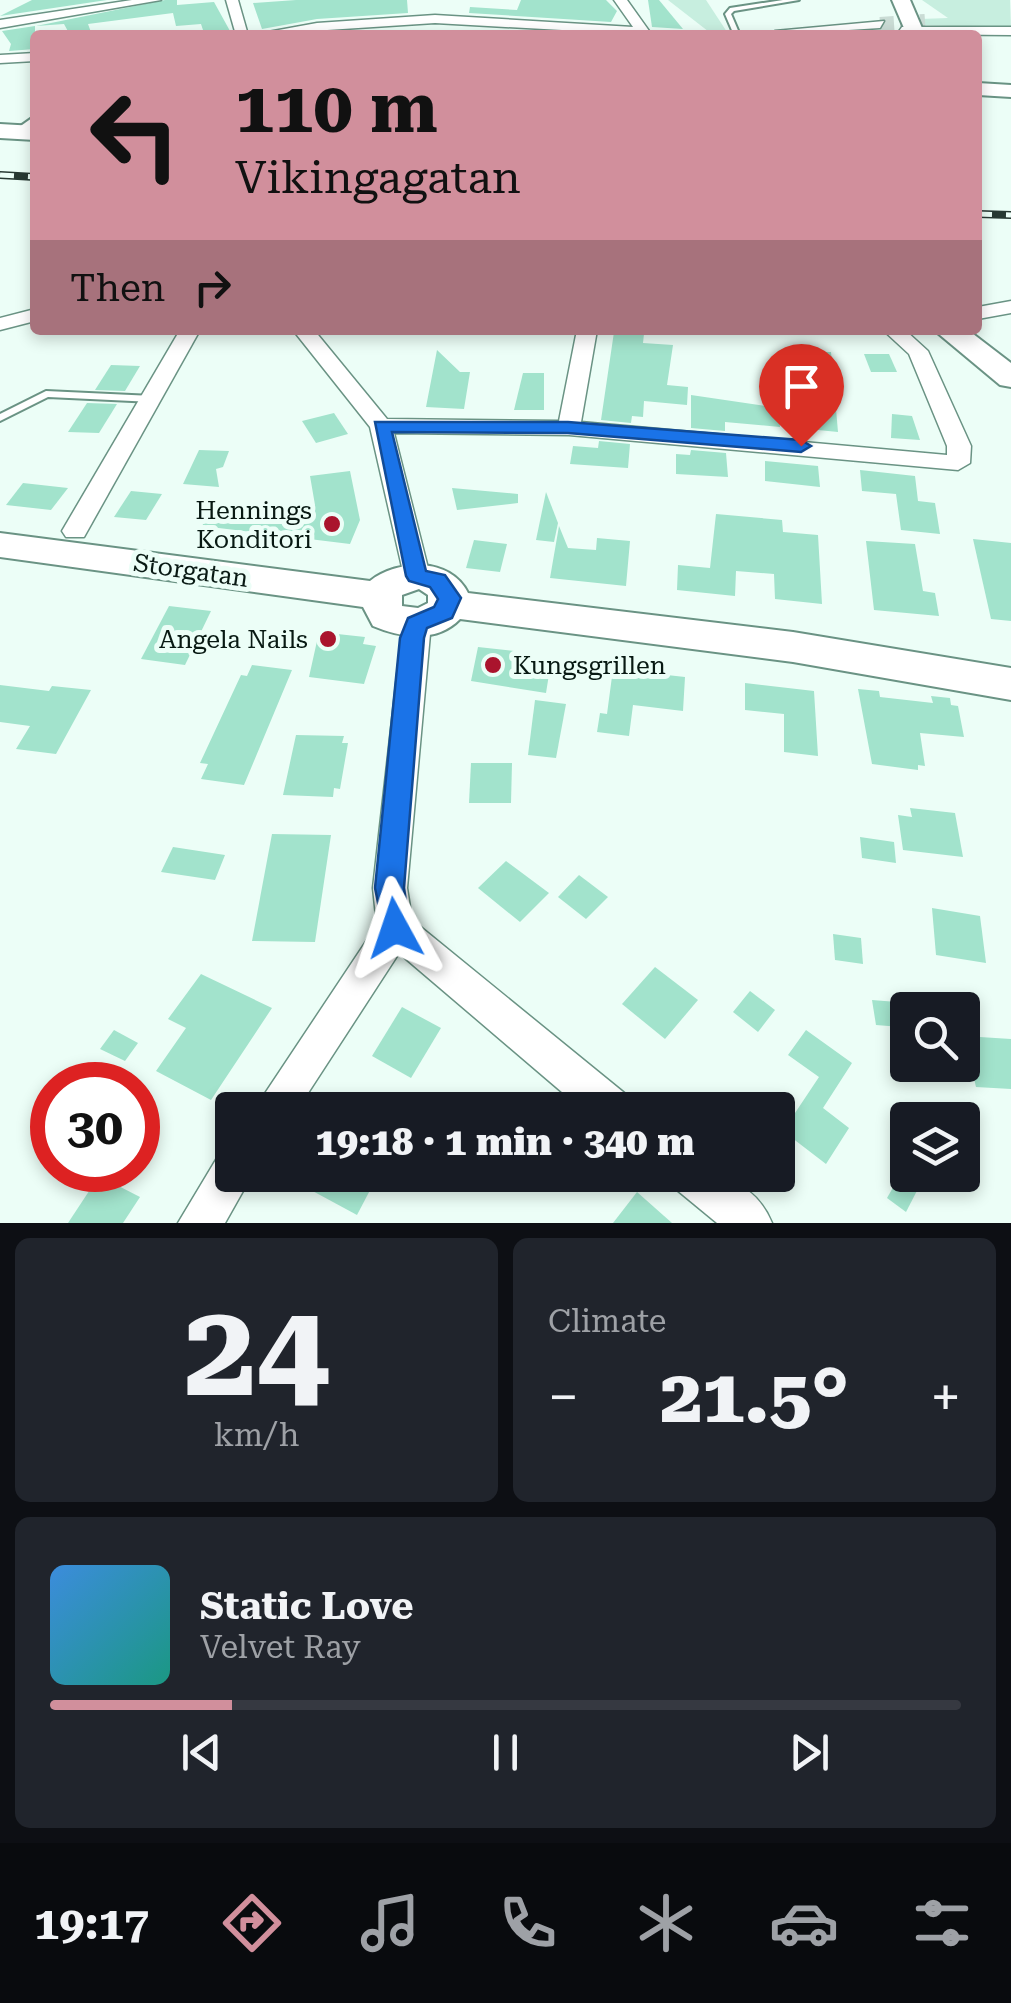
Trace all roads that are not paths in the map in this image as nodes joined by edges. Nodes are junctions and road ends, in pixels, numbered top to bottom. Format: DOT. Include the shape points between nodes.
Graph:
graph roads {
  1 [pos="155,0"];
  2 [pos="232,0"];
  3 [pos="444,0"];
  4 [pos="620,0"];
  5 [pos="796,0"];
  6 [pos="888,0"];
  7 [pos="900,0"];
  8 [pos="438,19"];
  9 [pos="1011,19"];
  10 [pos="0,24"];
  11 [pos="880,24"];
  12 [pos="241,30"];
  13 [pos="294,30"];
  14 [pos="436,30"];
  15 [pos="599,30"];
  16 [pos="642,30"];
  17 [pos="735,30"];
  18 [pos="823,30"];
  19 [pos="911,30"];
  20 [pos="912,30"];
  21 [pos="920,30"];
  22 [pos="982,31"];
  23 [pos="1011,31"];
  24 [pos="30,57"];
  25 [pos="0,59"];
  26 [pos="982,91"];
  27 [pos="1011,93"];
  28 [pos="1011,307"];
  29 [pos="982,312"];
  30 [pos="30,316"];
  31 [pos="0,324"];
  32 [pos="982,334"];
  33 [pos="187,335"];
  34 [pos="307,335"];
  35 [pos="586,335"];
  36 [pos="899,335"];
  37 [pos="956,335"];
  38 [pos="1011,354"];
  39 [pos="1011,378"];
  40 [pos="152,399"];
  41 [pos="0,418"];
  42 [pos="382,426"];
  43 [pos="568,428"];
  44 [pos="75,532"];
  45 [pos="0,545"];
  46 [pos="417,576"];
  47 [pos="381,596"];
  48 [pos="432,614"];
  49 [pos="793,646"];
  50 [pos="1011,660"];
  51 [pos="1011,684"];
  52 [pos="395,928"];
  53 [pos="286,1092"];
  54 [pos="592,1092"];
  55 [pos="220,1192"];
  56 [pos="713,1192"];
  57 [pos="200,1223"];
  58 [pos="750,1223"];
  1 -- 10 [label="street"];
  2 -- 12 [label="street"];
  3 -- 8 [label="street"];
  4 -- 16 [label="street"];
  5 -- 17 [label="lane" via="732,9"];
  6 -- 19 [label="main road"];
  7 -- 20 [label="main road"];
  8 -- 13 [label="street"];
  8 -- 14 [label="street"];
  8 -- 15 [label="street"];
  9 -- 21 [label="street"];
  11 -- 18 [label="street"];
  22 -- 23 [label="street"];
  24 -- 25 [label="street"];
  26 -- 27 [label="main road"];
  28 -- 29 [label="street"];
  30 -- 31 [label="street"];
  32 -- 38 [label="main road"];
  33 -- 40 [label="street"];
  34 -- 42 [label="street"];
  35 -- 43 [label="street"];
  36 -- 43 [label="street" via="918,351 958,446 958,462"];
  37 -- 39 [label="main road"];
  40 -- 41 [label="lane" via="46,394"];
  40 -- 44 [label="street"];
  42 -- 43 [label="street"];
  42 -- 46 [label="street"];
  45 -- 47 [label="main road, Storgatan"];
  46 -- 47 [label="main road" via="394,582"];
  46 -- 48 [label="main road" via="442,584"];
  47 -- 48 [label="main road" via="388,616"];
  48 -- 49 [label="main road"];
  48 -- 52 [label="street" via="390,888"];
  49 -- 50 [label="main road"];
  49 -- 51 [label="main road"];
  52 -- 53 [label="street"];
  52 -- 54 [label="street"];
  55 -- 57 [label="street"];
  56 -- 58 [label="street"];
}
